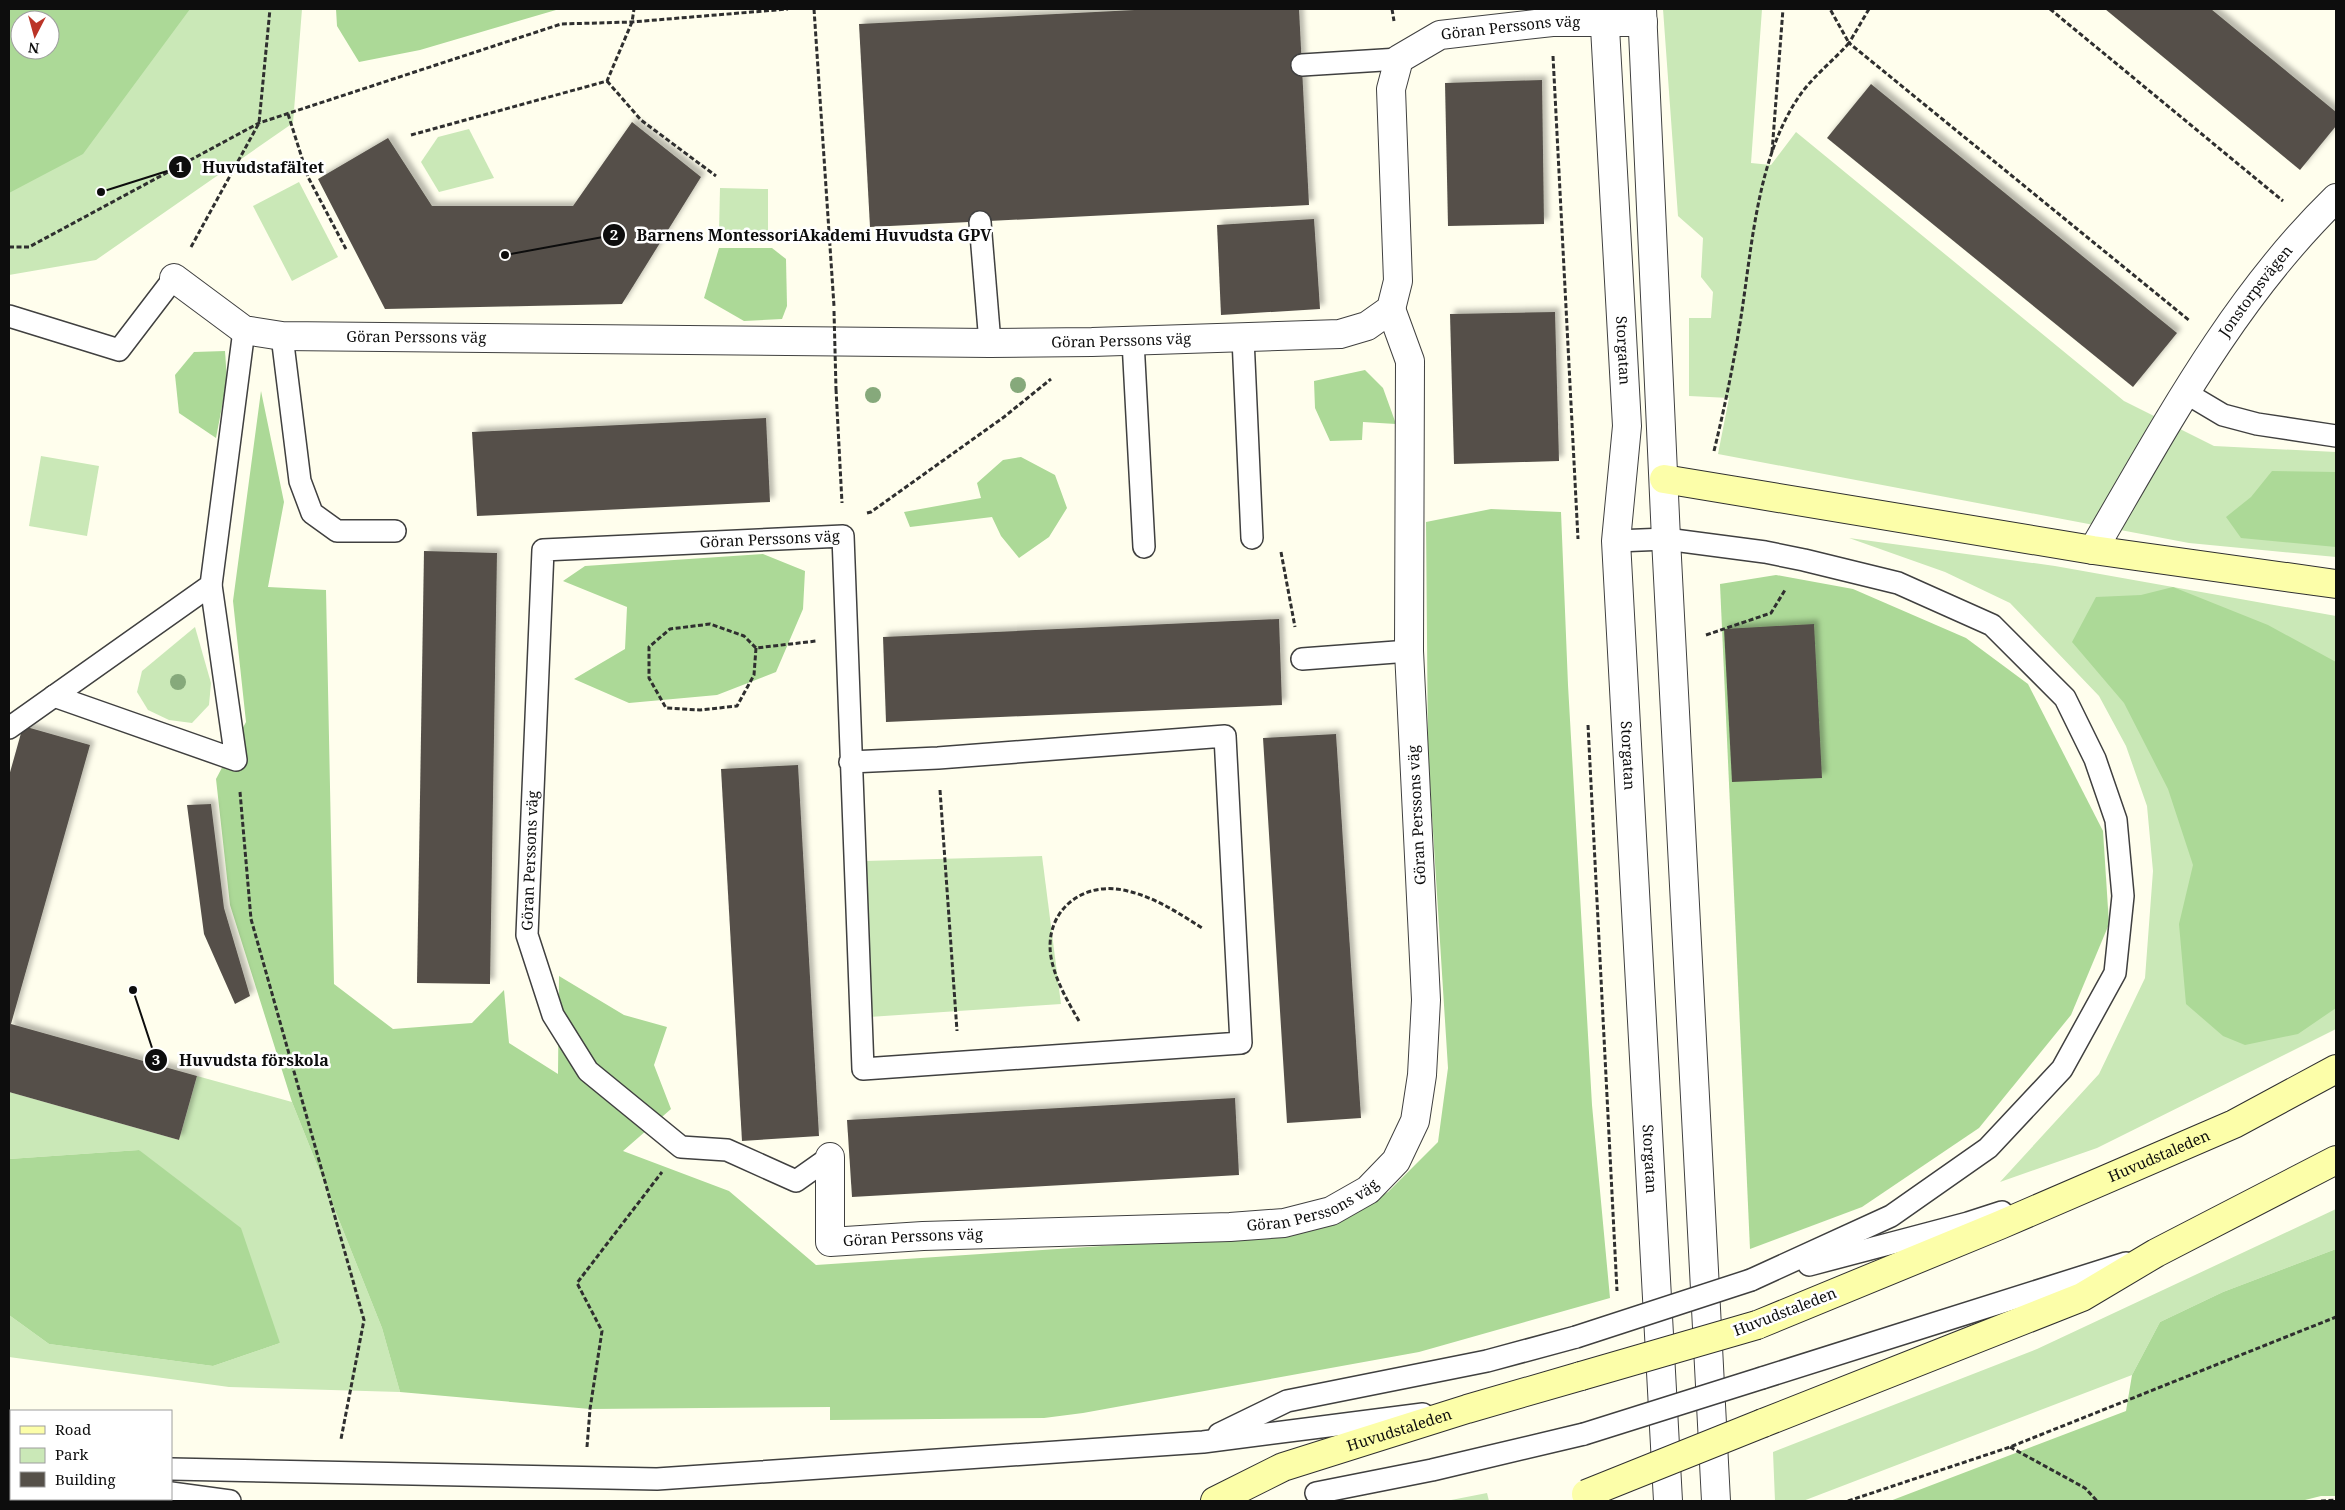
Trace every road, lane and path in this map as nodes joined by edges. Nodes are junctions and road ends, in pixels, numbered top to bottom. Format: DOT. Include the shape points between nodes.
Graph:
graph roads {
  1 [pos="270,9"];
  2 [pos="634,9"];
  3 [pos="788,9"];
  4 [pos="814,9"];
  5 [pos="1783,9"];
  6 [pos="1830,9"];
  7 [pos="1869,9"];
  8 [pos="2050,9"];
  9 [pos="1604,15"];
  10 [pos="1642,16"];
  11 [pos="632,22"];
  12 [pos="1552,22"];
  13 [pos="1849,43"];
  14 [pos="1399,59"];
  15 [pos="1302,65"];
  16 [pos="607,81"];
  17 [pos="288,114"];
  18 [pos="259,124"];
  19 [pos="411,135"];
  20 [pos="1772,155"];
  21 [pos="716,176"];
  22 [pos="2336,198"];
  23 [pos="980,222"];
  24 [pos="2310,223"];
  25 [pos="9,247"];
  26 [pos="347,251"];
  27 [pos="174,278"];
  28 [pos="1391,309"];
  29 [pos="9,316"];
  30 [pos="244,330"];
  31 [pos="282,336"];
  32 [pos="1243,338"];
  33 [pos="1133,341"];
  34 [pos="990,343"];
  35 [pos="2218,344"];
  36 [pos="1056,375"];
  37 [pos="2186,393"];
  38 [pos="2336,436"];
  39 [pos="1664,479"];
  40 [pos="1706,486"];
  41 [pos="842,515"];
  42 [pos="395,531"];
  43 [pos="843,536"];
  44 [pos="1252,538"];
  45 [pos="1666,539"];
  46 [pos="1616,541"];
  47 [pos="1578,543"];
  48 [pos="1144,547"];
  49 [pos="2092,550"];
  50 [pos="1804,560"];
  51 [pos="2336,584"];
  52 [pos="210,585"];
  53 [pos="1701,636"];
  54 [pos="846,637"];
  55 [pos="756,648"];
  56 [pos="1409,651"];
  57 [pos="1302,660"];
  58 [pos="54,696"];
  59 [pos="1588,722"];
  60 [pos="9,728"];
  61 [pos="938,758"];
  62 [pos="236,760"];
  63 [pos="850,762"];
  64 [pos="1234,932"];
  65 [pos="1097,1052"];
  66 [pos="959,1062"];
  67 [pos="2336,1069"];
  68 [pos="681,1147"];
  69 [pos="830,1157"];
  70 [pos="2336,1160"];
  71 [pos="2118,1173"];
  72 [pos="2156,1253"];
  73 [pos="1751,1280"];
  74 [pos="1617,1292"];
  75 [pos="2336,1317"];
  76 [pos="1467,1408"];
  77 [pos="588,1431"];
  78 [pos="1203,1442"];
  79 [pos="2010,1446"];
  80 [pos="172,1469"];
  81 [pos="334,1472"];
  82 [pos="172,1493"];
  83 [pos="1316,1493"];
  84 [pos="1578,1498"];
  85 [pos="2336,1500"];
  86 [pos="230,1501"];
  87 [pos="1215,1501"];
  88 [pos="1668,1501"];
  89 [pos="1716,1501"];
  90 [pos="1848,1501"];
  91 [pos="2096,1501"];
  92 [pos="2320,1501"];
  1 -- 18 [label="path"];
  2 -- 11 [label="path"];
  3 -- 11 [label="path"];
  4 -- 41 [label="path, bridge" via="834,311"];
  5 -- 20 [label="path"];
  6 -- 13 [label="path"];
  7 -- 13 [label="path"];
  8 -- 24 [label="path"];
  9 -- 10 [label="street, Göran Perssons väg"];
  9 -- 12 [label="street, Göran Perssons väg"];
  9 -- 46 [label="street, Storgatan" via="1627,426"];
  10 -- 39 [label="street"];
  11 -- 16 [label="path"];
  11 -- 17 [label="path" via="561,24"];
  12 -- 14 [label="street, Göran Perssons väg" via="1440,35"];
  12 -- 47 [label="path"];
  13 -- 20 [label="path" via="1798,98"];
  13 -- 35 [label="path"];
  14 -- 15 [label="lane"];
  14 -- 28 [label="street" via="1390,89 1398,282"];
  16 -- 19 [label="path"];
  16 -- 21 [label="path" via="641,120"];
  17 -- 18 [label="path"];
  17 -- 26 [label="path" via="308,176"];
  18 -- 25 [label="path" via="29,247"];
  18 -- 27 [label="path"];
  20 -- 40 [label="path" via="1754,215 1727,396"];
  22 -- 24 [label="street, Jonstorpsvägen"];
  23 -- 34 [label="lane"];
  24 -- 35 [label="street, Jonstorpsvägen" via="2239,311"];
  27 -- 29 [label="lane" via="119,350"];
  27 -- 30 [label="street, Göran Perssons väg"];
  28 -- 32 [label="street, Göran Perssons väg" via="1367,326 1340,334"];
  28 -- 56 [label="street, Göran Perssons väg" via="1410,361"];
  30 -- 31 [label="street, Göran Perssons väg"];
  30 -- 52 [label="lane"];
  31 -- 34 [label="street, Göran Perssons väg"];
  31 -- 42 [label="lane" via="300,481 312,513 338,531"];
  32 -- 33 [label="street, Göran Perssons väg"];
  32 -- 44 [label="lane"];
  33 -- 34 [label="street, Göran Perssons väg"];
  33 -- 48 [label="lane"];
  35 -- 37 [label="street, Jonstorpsvägen"];
  36 -- 41 [label="path" via="1004,417 871,512"];
  37 -- 38 [label="lane" via="2223,415 2257,424"];
  37 -- 49 [label="street, Jonstorpsvägen"];
  39 -- 40 [label="main road"];
  39 -- 45 [label="street"];
  40 -- 49 [label="main road"];
  41 -- 43 [label="path"];
  43 -- 54 [label="lane, Göran Perssons väg"];
  43 -- 68 [label="lane, Göran Perssons väg" via="543,550 527,935 553,1015 588,1071"];
  44 -- 57 [label="path" via="1280,548"];
  45 -- 46 [label="lane"];
  45 -- 50 [label="lane"];
  45 -- 89 [label="street"];
  46 -- 88 [label="street, Storgatan"];
  49 -- 51 [label="main road"];
  50 -- 53 [label="path" via="1771,613"];
  50 -- 73 [label="lane" via="1898,583 1992,625 2065,698 2095,759 2116,820 2123,896 2115,973 2062,1069 1988,1148 1891,1216"];
  52 -- 58 [label="lane"];
  52 -- 62 [label="lane"];
  54 -- 55 [label="path"];
  54 -- 63 [label="lane, Göran Perssons väg"];
  55 -- 55 [label="path" via="744,636 710,624 670,629 649,647 649,678 666,708 700,710 737,706 754,675"];
  56 -- 57 [label="lane"];
  56 -- 69 [label="street, Göran Perssons väg" via="1426,1000 1422,1075 1415,1121 1396,1161 1368,1190 1331,1211 1284,1223 830,1242"];
  58 -- 60 [label="lane"];
  58 -- 62 [label="lane"];
  59 -- 74 [label="path"];
  61 -- 63 [label="lane, Göran Perssons väg"];
  61 -- 64 [label="lane, Göran Perssons väg" via="1225,736"];
  61 -- 66 [label="path"];
  62 -- 81 [label="path" via="251,919 364,1320"];
  63 -- 66 [label="lane, Göran Perssons väg" via="863,1068"];
  64 -- 65 [label="lane, Göran Perssons väg" via="1241,1042"];
  64 -- 65 [label="path" via="1205,929 1158,901 1122,890 1090,890 1070,899 1059,913 1051,933 1051,960 1061,990"];
  65 -- 66 [label="lane, Göran Perssons väg"];
  67 -- 71 [label="main road, Huvudstaleden" via="2234,1124"];
  68 -- 69 [label="lane, Göran Perssons väg" via="728,1150 796,1181"];
  68 -- 77 [label="path" via="577,1284 602,1331"];
  70 -- 72 [label="main road"];
  71 -- 73 [label="lane" via="1968,1223"];
  71 -- 76 [label="main road, Huvudstaleden, bridge" via="1757,1325"];
  72 -- 83 [label="lane, bridge" via="1584,1434"];
  72 -- 84 [label="main road, bridge" via="2082,1297"];
  73 -- 78 [label="lane, bridge" via="1576,1337 1487,1361 1286,1401"];
  75 -- 79 [label="path"];
  76 -- 78 [label="lane"];
  76 -- 87 [label="main road, Huvudstaleden" via="1283,1467"];
  78 -- 81 [label="lane" via="657,1479"];
  79 -- 90 [label="path"];
  79 -- 91 [label="path" via="2085,1488"];
  80 -- 81 [label="lane"];
  82 -- 86 [label="lane"];
  85 -- 92 [label="path"];
}
